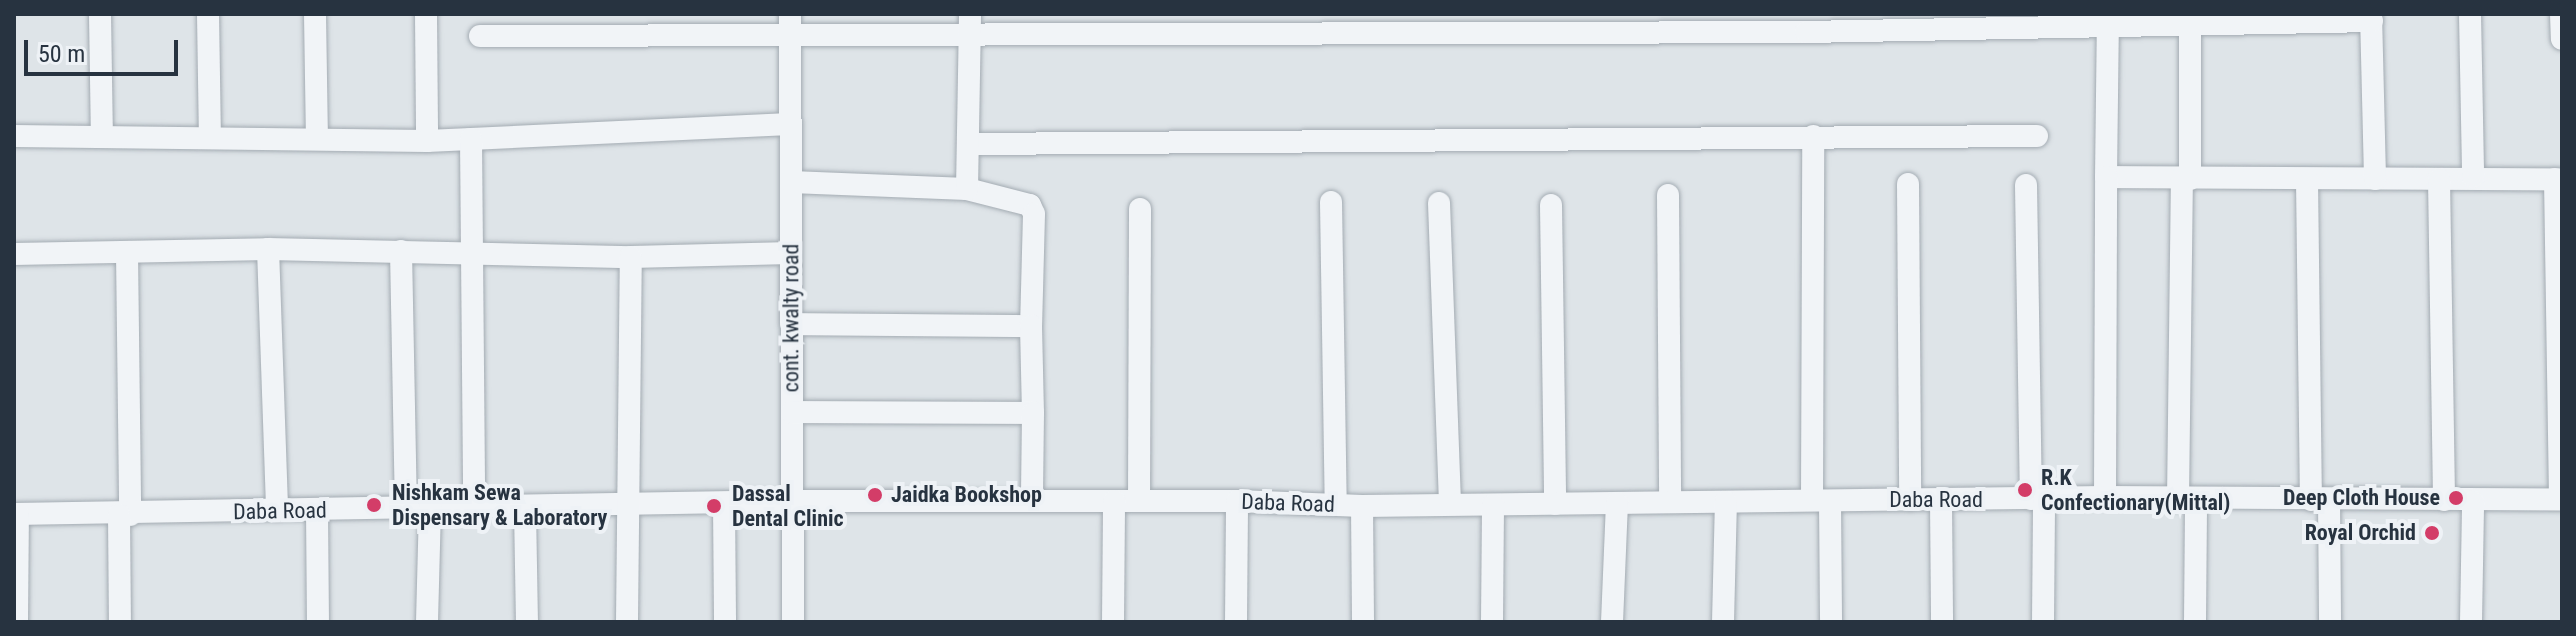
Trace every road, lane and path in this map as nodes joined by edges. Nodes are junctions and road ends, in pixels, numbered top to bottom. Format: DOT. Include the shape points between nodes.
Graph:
graph roads {
  1 [pos="100,14"];
  2 [pos="208,14"];
  3 [pos="315,14"];
  4 [pos="426,14"];
  5 [pos="2470,14"];
  6 [pos="2561,14"];
  7 [pos="2372,17"];
  8 [pos="2108,19"];
  9 [pos="2190,23"];
  10 [pos="791,25"];
  11 [pos="971,25"];
  12 [pos="480,36"];
  13 [pos="2562,39"];
  14 [pos="790,124"];
  15 [pos="102,135"];
  16 [pos="210,135"];
  17 [pos="14,136"];
  18 [pos="1813,136"];
  19 [pos="2037,136"];
  20 [pos="317,137"];
  21 [pos="471,139"];
  22 [pos="427,141"];
  23 [pos="970,144"];
  24 [pos="2106,177"];
  25 [pos="2473,177"];
  26 [pos="2186,179"];
  27 [pos="2307,179"];
  28 [pos="2375,179"];
  29 [pos="2439,179"];
  30 [pos="2558,179"];
  31 [pos="791,182"];
  32 [pos="1908,184"];
  33 [pos="2026,185"];
  34 [pos="967,189"];
  35 [pos="1668,195"];
  36 [pos="1331,202"];
  37 [pos="1439,203"];
  38 [pos="1551,205"];
  39 [pos="1140,209"];
  40 [pos="268,249"];
  41 [pos="401,251"];
  42 [pos="127,252"];
  43 [pos="472,252"];
  44 [pos="791,253"];
  45 [pos="14,254"];
  46 [pos="631,257"];
  47 [pos="791,324"];
  48 [pos="1031,326"];
  49 [pos="792,412"];
  50 [pos="1033,413"];
  51 [pos="2105,497"];
  52 [pos="2038,499"];
  53 [pos="2561,499"];
  54 [pos="1032,500"];
  55 [pos="1139,500"];
  56 [pos="1910,500"];
  57 [pos="2187,500"];
  58 [pos="2320,500"];
  59 [pos="2444,500"];
  60 [pos="792,501"];
  61 [pos="1114,501"];
  62 [pos="1237,501"];
  63 [pos="1821,501"];
  64 [pos="1941,501"];
  65 [pos="1670,502"];
  66 [pos="1726,502"];
  67 [pos="2473,502"];
  68 [pos="1617,503"];
  69 [pos="724,504"];
  70 [pos="1450,504"];
  71 [pos="1555,504"];
  72 [pos="625,505"];
  73 [pos="1336,505"];
  74 [pos="1493,505"];
  75 [pos="474,506"];
  76 [pos="1362,506"];
  77 [pos="430,507"];
  78 [pos="406,508"];
  79 [pos="525,509"];
  80 [pos="277,510"];
  81 [pos="317,510"];
  82 [pos="16,514"];
  83 [pos="125,515"];
  84 [pos="17,622"];
  85 [pos="120,622"];
  86 [pos="318,622"];
  87 [pos="427,622"];
  88 [pos="527,622"];
  89 [pos="627,622"];
  90 [pos="725,622"];
  91 [pos="793,622"];
  92 [pos="1113,622"];
  93 [pos="1236,622"];
  94 [pos="1363,622"];
  95 [pos="1492,622"];
  96 [pos="1612,622"];
  97 [pos="1723,622"];
  98 [pos="1831,622"];
  99 [pos="1942,622"];
  100 [pos="2043,622"];
  101 [pos="2195,622"];
  102 [pos="2330,622"];
  103 [pos="2471,622"];
  1 -- 15 [label="street"];
  2 -- 16 [label="street"];
  3 -- 20 [label="street"];
  4 -- 22 [label="street"];
  5 -- 25 [label="street"];
  6 -- 13 [label="street"];
  7 -- 9 [label="street"];
  7 -- 28 [label="street"];
  8 -- 9 [label="street"];
  8 -- 11 [label="street" via="1806,32"];
  8 -- 24 [label="street"];
  9 -- 26 [label="street"];
  10 -- 11 [label="street"];
  10 -- 12 [label="street"];
  10 -- 14 [label="street, cont. kwalty road"];
  11 -- 23 [label="street"];
  14 -- 21 [label="street"];
  14 -- 31 [label="street, cont. kwalty road"];
  15 -- 16 [label="street"];
  15 -- 17 [label="street"];
  16 -- 20 [label="street"];
  18 -- 19 [label="street"];
  18 -- 23 [label="street"];
  18 -- 63 [label="street"];
  20 -- 22 [label="street"];
  21 -- 22 [label="street"];
  21 -- 43 [label="street"];
  23 -- 34 [label="street"];
  24 -- 26 [label="street"];
  24 -- 51 [label="street"];
  25 -- 29 [label="street"];
  25 -- 30 [label="street"];
  26 -- 27 [label="street"];
  26 -- 57 [label="street"];
  27 -- 28 [label="street"];
  27 -- 58 [label="street"];
  28 -- 29 [label="street"];
  29 -- 59 [label="street"];
  30 -- 53 [label="street"];
  31 -- 34 [label="street" via="955,193"];
  31 -- 44 [label="street, cont. kwalty road"];
  32 -- 56 [label="street"];
  33 -- 52 [label="street"];
  34 -- 48 [label="street" via="1033,209"];
  35 -- 65 [label="street"];
  36 -- 73 [label="street"];
  37 -- 70 [label="street"];
  38 -- 71 [label="street"];
  39 -- 55 [label="street"];
  40 -- 41 [label="street"];
  40 -- 42 [label="street"];
  40 -- 80 [label="street"];
  41 -- 43 [label="street"];
  41 -- 78 [label="street"];
  42 -- 45 [label="street"];
  42 -- 83 [label="street"];
  43 -- 46 [label="street"];
  43 -- 75 [label="street"];
  44 -- 46 [label="street"];
  44 -- 47 [label="street, cont. kwalty road"];
  46 -- 72 [label="street"];
  47 -- 48 [label="street"];
  47 -- 49 [label="street, cont. kwalty road"];
  48 -- 50 [label="street"];
  49 -- 50 [label="street"];
  49 -- 60 [label="street, cont. kwalty road"];
  50 -- 54 [label="street"];
  51 -- 52 [label="street, Daba Road"];
  51 -- 57 [label="street, Daba Road"];
  52 -- 64 [label="street, Daba Road"];
  52 -- 100 [label="street"];
  53 -- 67 [label="street, Daba Road"];
  54 -- 60 [label="street, Daba Road"];
  54 -- 61 [label="street, Daba Road"];
  55 -- 61 [label="street, Daba Road"];
  55 -- 62 [label="street, Daba Road"];
  56 -- 63 [label="street, Daba Road"];
  56 -- 64 [label="street, Daba Road"];
  57 -- 58 [label="street, Daba Road"];
  57 -- 101 [label="street"];
  58 -- 59 [label="street, Daba Road"];
  58 -- 102 [label="street"];
  59 -- 67 [label="street, Daba Road"];
  60 -- 69 [label="street, Daba Road"];
  60 -- 91 [label="street, cont. kwalty road"];
  61 -- 92 [label="street"];
  62 -- 73 [label="street, Daba Road"];
  62 -- 93 [label="street"];
  63 -- 66 [label="street, Daba Road"];
  63 -- 98 [label="street"];
  64 -- 99 [label="street"];
  65 -- 66 [label="street, Daba Road"];
  65 -- 68 [label="street, Daba Road"];
  66 -- 97 [label="street"];
  67 -- 103 [label="street"];
  68 -- 71 [label="street, Daba Road"];
  68 -- 96 [label="street"];
  69 -- 72 [label="street, Daba Road"];
  69 -- 90 [label="street"];
  70 -- 74 [label="street, Daba Road"];
  70 -- 76 [label="street, Daba Road"];
  71 -- 74 [label="street, Daba Road"];
  72 -- 79 [label="street, Daba Road"];
  72 -- 89 [label="street"];
  73 -- 76 [label="street, Daba Road"];
  74 -- 95 [label="street"];
  75 -- 77 [label="street, Daba Road"];
  75 -- 79 [label="street, Daba Road"];
  76 -- 94 [label="street"];
  77 -- 78 [label="street, Daba Road"];
  77 -- 87 [label="street"];
  78 -- 81 [label="street, Daba Road"];
  79 -- 88 [label="street"];
  80 -- 81 [label="street, Daba Road"];
  80 -- 83 [label="street, Daba Road"];
  81 -- 86 [label="street"];
  82 -- 83 [label="street, Daba Road"];
  82 -- 84 [label="street"];
  83 -- 85 [label="street"];
}
